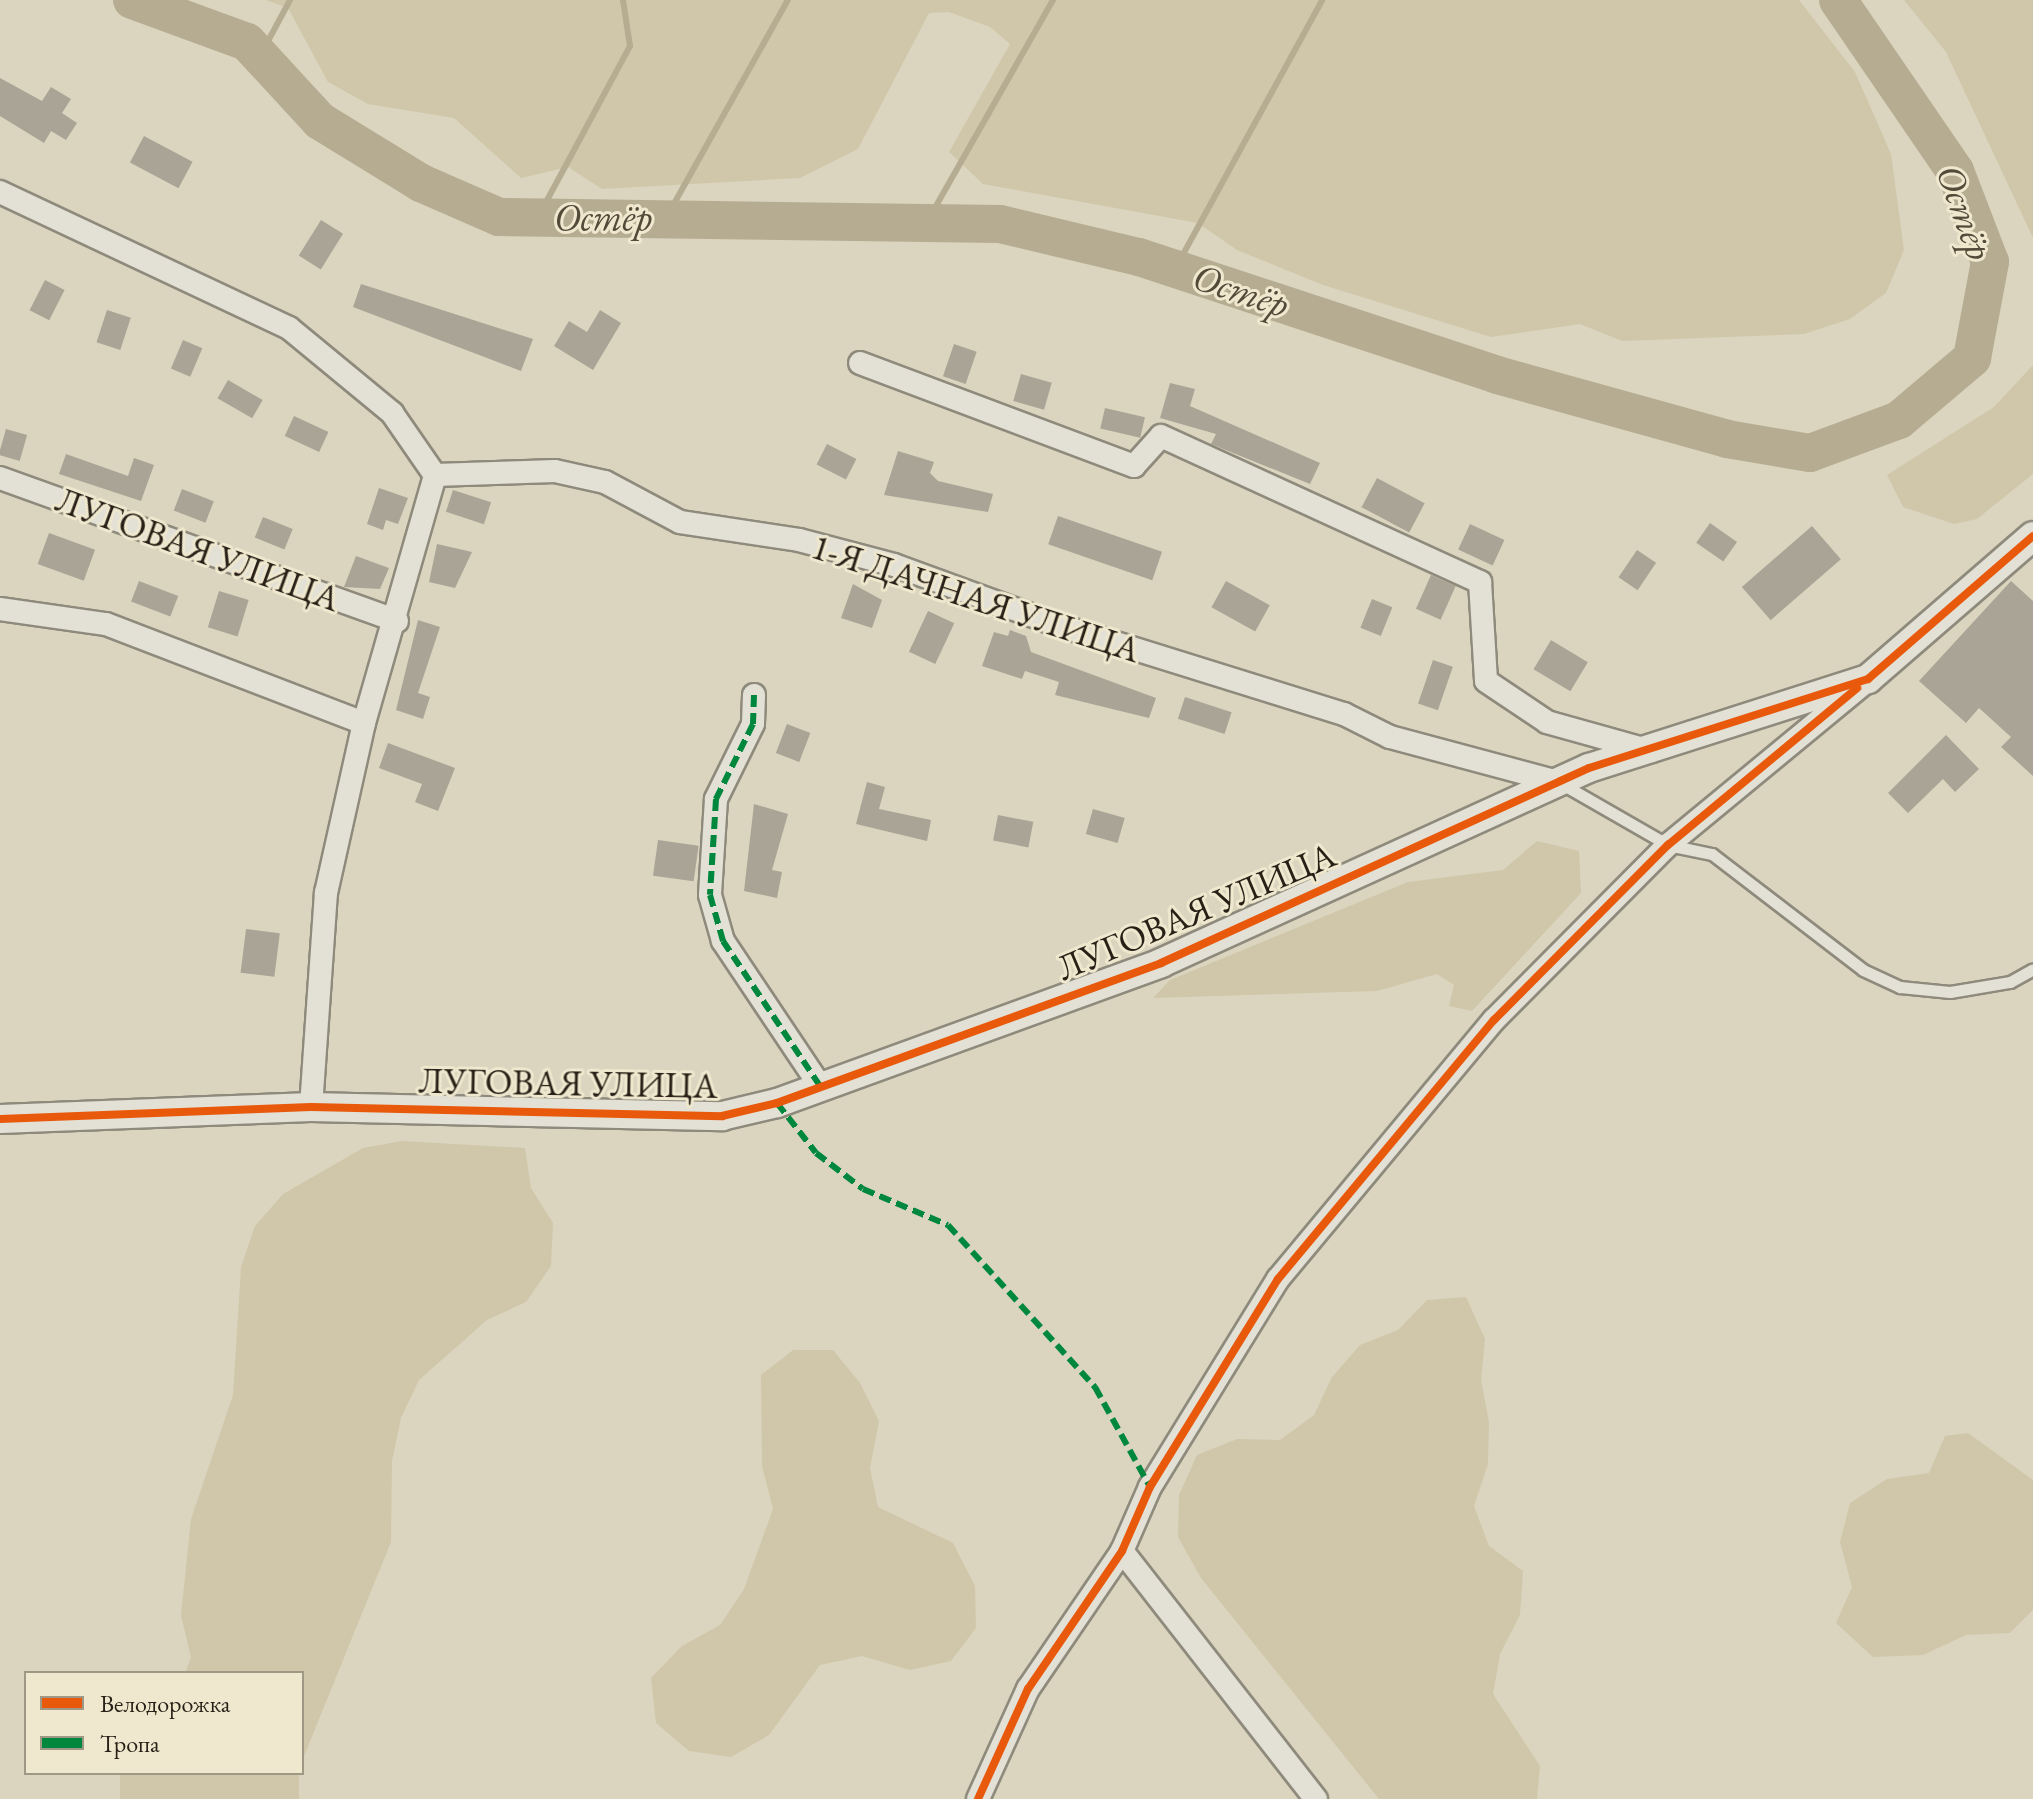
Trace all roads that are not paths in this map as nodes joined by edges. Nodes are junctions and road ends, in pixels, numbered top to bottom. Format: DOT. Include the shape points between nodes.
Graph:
graph roads {
  1 [pos="0,192"];
  2 [pos="860,363"];
  3 [pos="435,475"];
  4 [pos="0,478"];
  5 [pos="2033,536"];
  6 [pos="0,609"];
  7 [pos="397,621"];
  8 [pos="1868,679"];
  9 [pos="754,695"];
  10 [pos="364,723"];
  11 [pos="1656,752"];
  12 [pos="1558,782"];
  13 [pos="1668,845"];
  14 [pos="2033,969"];
  15 [pos="820,1086"];
  16 [pos="311,1107"];
  17 [pos="0,1119"];
  18 [pos="1122,1551"];
  19 [pos="978,1799"];
  20 [pos="1316,1799"];
  1 -- 3 [label="street" via="289,328 392,413"];
  2 -- 11 [label="street" via="1134,466 1161,436 1480,582 1486,681 1547,722"];
  3 -- 7 [label="street"];
  3 -- 12 [label="street, 1-Я ДАЧНАЯ УЛИЦА" via="555,471 605,482 680,522 799,540 894,565 1058,625 1344,714 1390,737"];
  4 -- 7 [label="street, ЛУГОВАЯ УЛИЦА"];
  5 -- 8 [label="street, ЛУГОВАЯ УЛИЦА"];
  6 -- 10 [label="street" via="106,624"];
  7 -- 10 [label="street"];
  8 -- 11 [label="street, ЛУГОВАЯ УЛИЦА"];
  8 -- 13 [label="street"];
  9 -- 15 [label="street" via="753,724 716,799 710,895 723,941"];
  10 -- 16 [label="street" via="326,893"];
  11 -- 12 [label="street, ЛУГОВАЯ УЛИЦА"];
  12 -- 13 [label="lane"];
  12 -- 15 [label="street, ЛУГОВАЯ УЛИЦА" via="1161,963"];
  13 -- 14 [label="lane" via="1712,854 1863,970 1900,987 1950,992 2010,982"];
  13 -- 18 [label="street" via="1494,1020 1278,1279 1150,1487"];
  15 -- 16 [label="street, ЛУГОВАЯ УЛИЦА" via="722,1116"];
  16 -- 17 [label="street, ЛУГОВАЯ УЛИЦА"];
  18 -- 19 [label="street" via="1028,1689"];
  18 -- 20 [label="street"];
}
